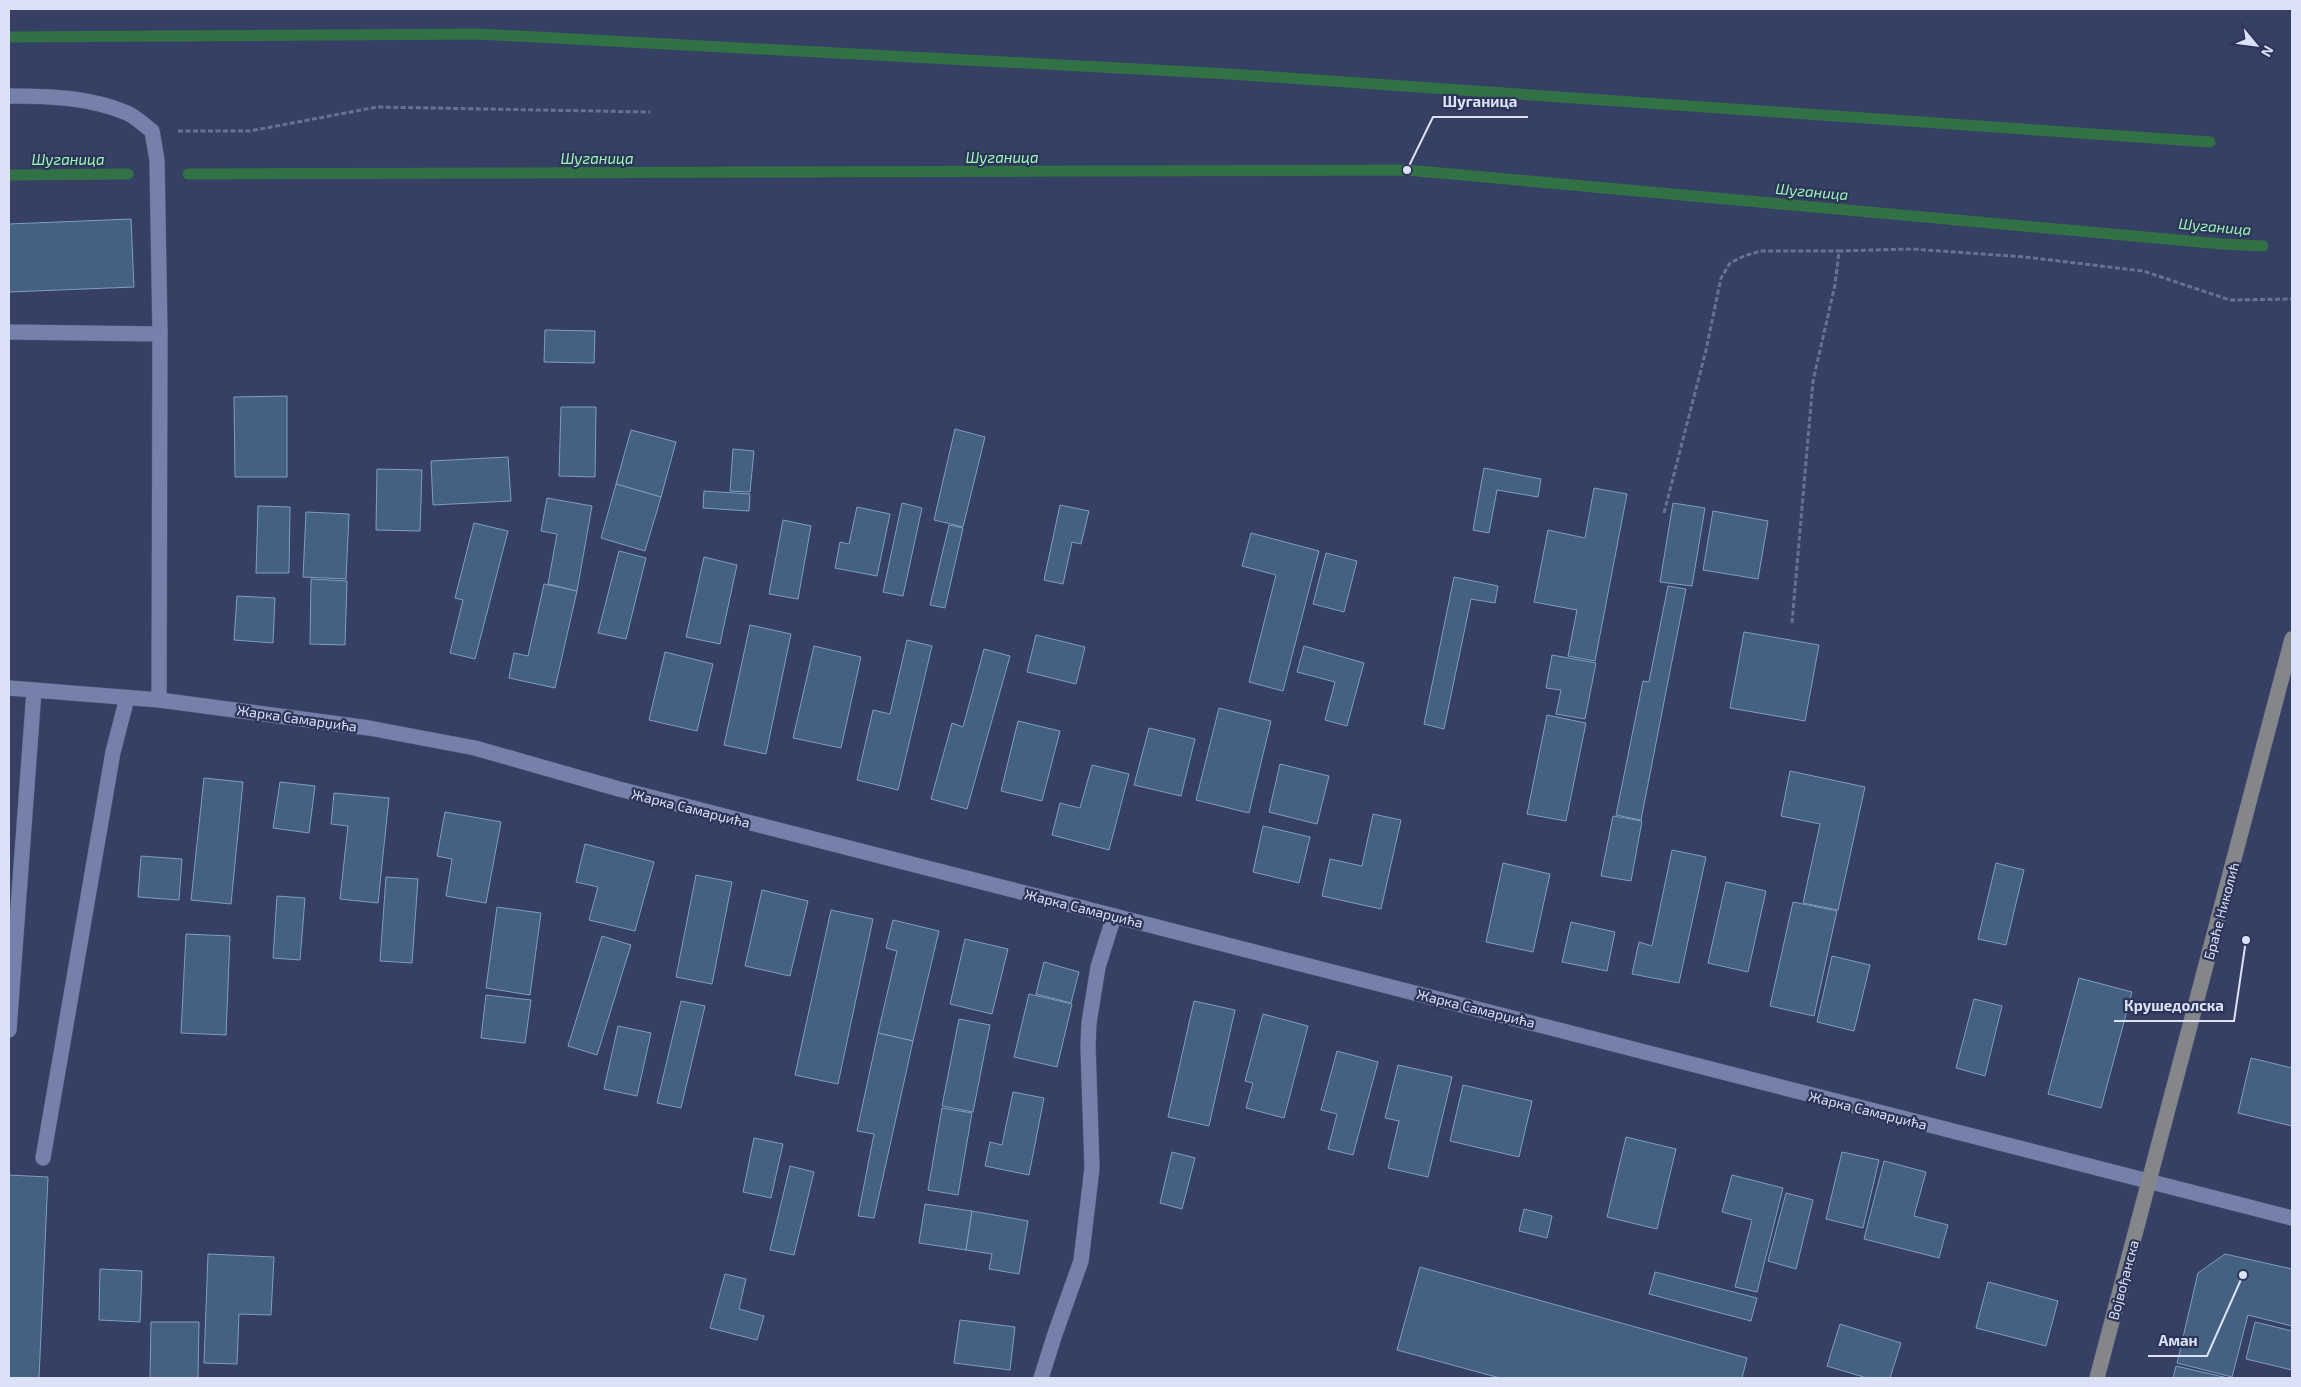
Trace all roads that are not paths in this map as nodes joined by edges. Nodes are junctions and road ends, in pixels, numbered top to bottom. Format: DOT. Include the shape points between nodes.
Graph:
graph roads {
  1 [pos="9,96"];
  2 [pos="9,332"];
  3 [pos="160,334"];
  4 [pos="2292,639"];
  5 [pos="9,688"];
  6 [pos="34,691"];
  7 [pos="127,698"];
  8 [pos="159,700"];
  9 [pos="1114,916"];
  10 [pos="9,1030"];
  11 [pos="43,1158"];
  12 [pos="2148,1182"];
  13 [pos="2292,1218"];
  14 [pos="1041,1378"];
  15 [pos="2097,1378"];
  1 -- 3 [label="street" via="64,97 91,102 129,113 152,131 157,160"];
  2 -- 3 [label="street"];
  3 -- 8 [label="street"];
  4 -- 12 [label="main road, Браће Николић"];
  5 -- 6 [label="street, Жарка Самарџића"];
  6 -- 7 [label="street, Жарка Самарџића"];
  6 -- 10 [label="street"];
  7 -- 8 [label="street, Жарка Самарџића"];
  7 -- 11 [label="street" via="112,752"];
  8 -- 9 [label="street, Жарка Самарџића" via="312,718 475,748 618,789"];
  9 -- 12 [label="street, Жарка Самарџића"];
  9 -- 14 [label="street" via="1098,966 1090,1023 1092,1168 1081,1261"];
  12 -- 13 [label="street, Жарка Самарџића"];
  12 -- 15 [label="main road, Војвођанска"];
}
